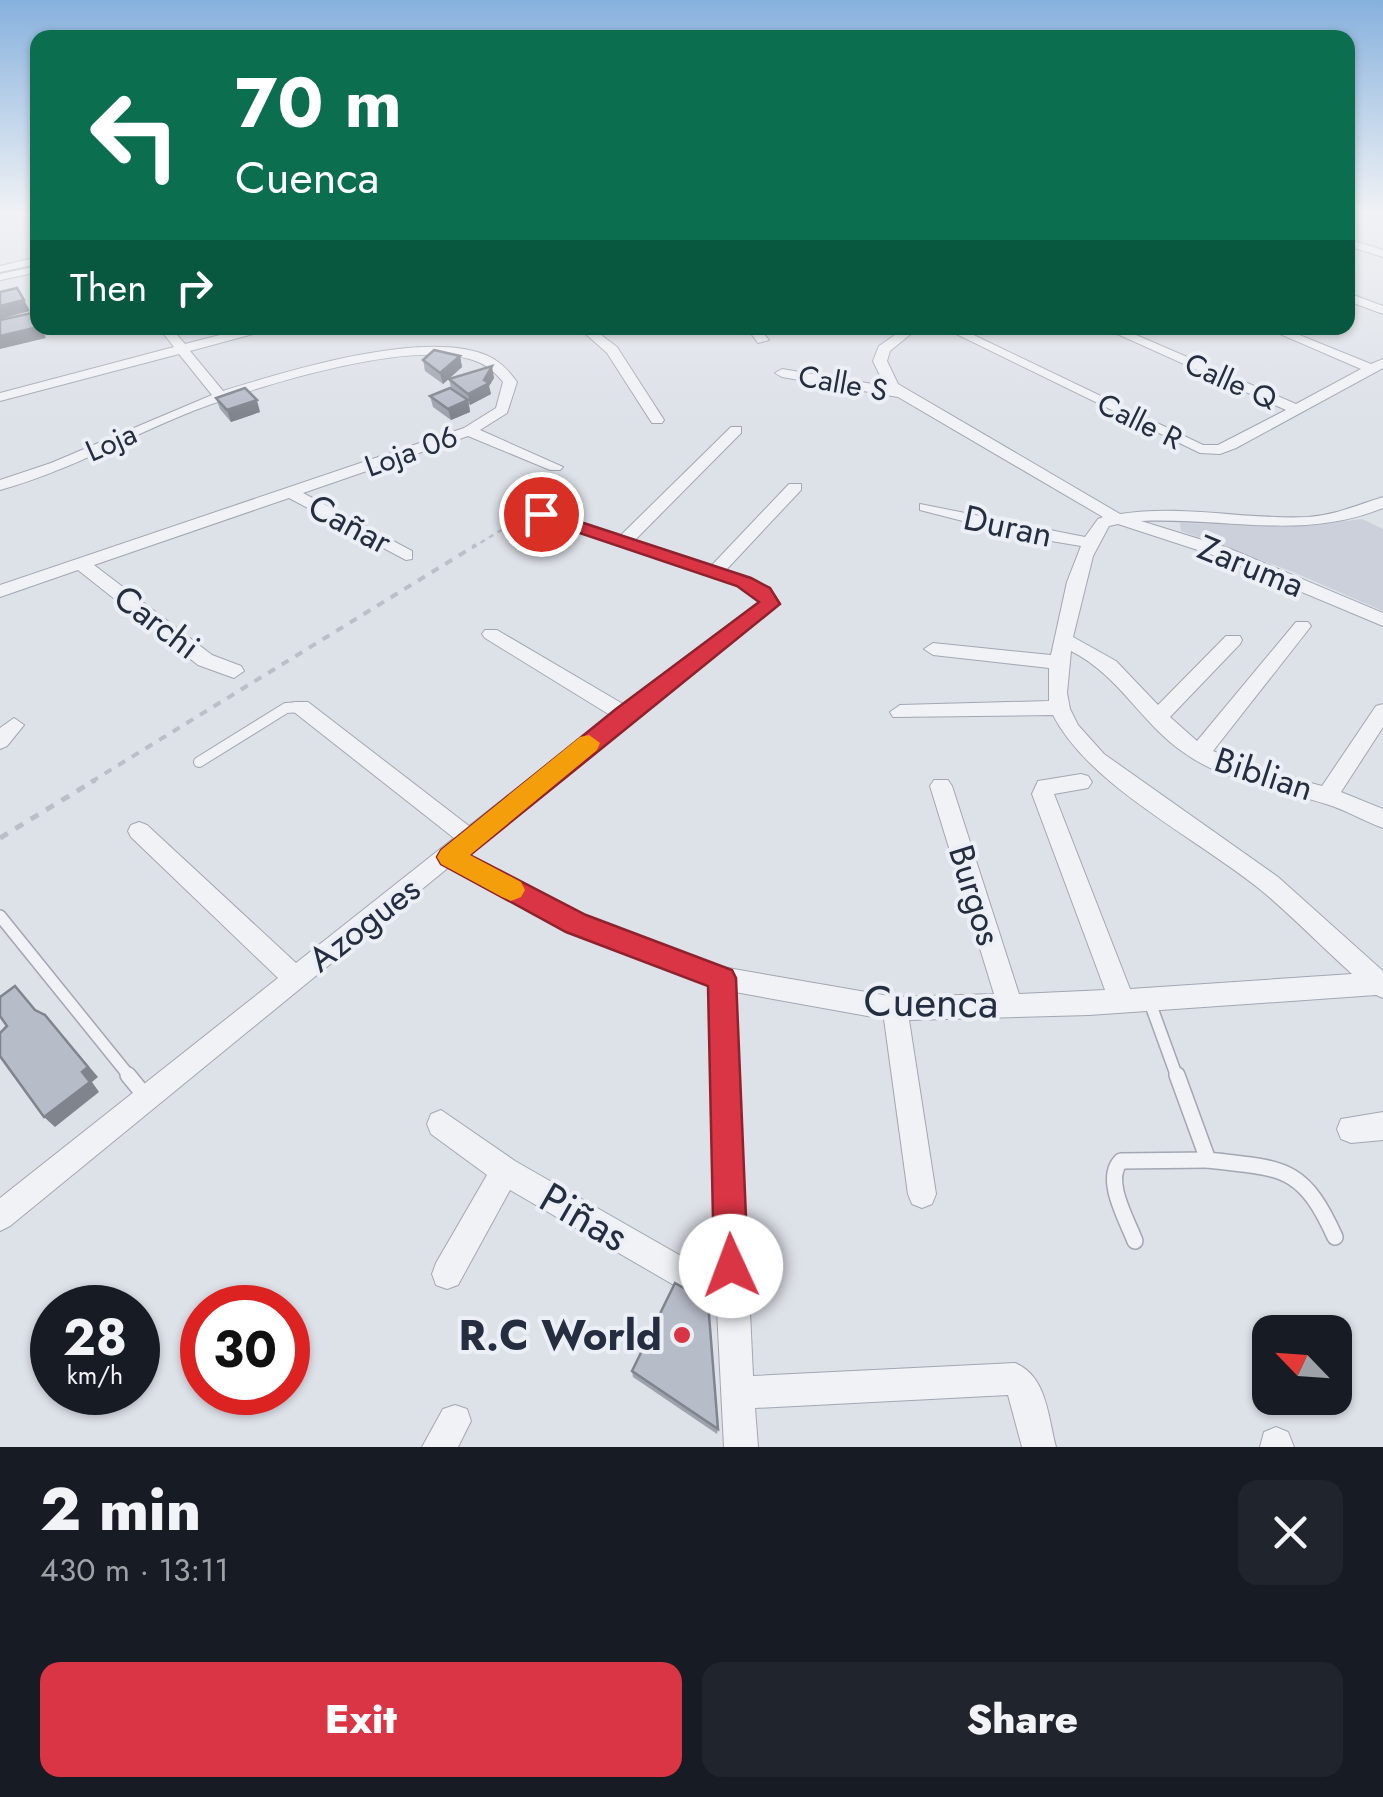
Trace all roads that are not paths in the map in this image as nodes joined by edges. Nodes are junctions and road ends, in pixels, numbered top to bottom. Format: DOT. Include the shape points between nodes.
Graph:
graph roads {
  1 [pos="1355,300"];
  2 [pos="1383,310"];
  3 [pos="171,335"];
  4 [pos="233,335"];
  5 [pos="594,335"];
  6 [pos="759,335"];
  7 [pos="903,335"];
  8 [pos="964,335"];
  9 [pos="1126,335"];
  10 [pos="1292,335"];
  11 [pos="763,340"];
  12 [pos="182,348"];
  13 [pos="1378,366"];
  14 [pos="782,373"];
  15 [pos="903,394"];
  16 [pos="220,396"];
  17 [pos="0,397"];
  18 [pos="1298,410"];
  19 [pos="657,420"];
  20 [pos="736,430"];
  21 [pos="469,431"];
  22 [pos="555,467"];
  23 [pos="0,485"];
  24 [pos="795,487"];
  25 [pos="293,494"];
  26 [pos="1383,502"];
  27 [pos="926,507"];
  28 [pos="541,514"];
  29 [pos="1117,519"];
  30 [pos="623,542"];
  31 [pos="1091,543"];
  32 [pos="406,555"];
  33 [pos="84,566"];
  34 [pos="715,572"];
  35 [pos="0,592"];
  36 [pos="1383,620"];
  37 [pos="1302,626"];
  38 [pos="491,634"];
  39 [pos="1233,640"];
  40 [pos="933,649"];
  41 [pos="1060,651"];
  42 [pos="234,671"];
  43 [pos="301,707"];
  44 [pos="1060,708"];
  45 [pos="1383,711"];
  46 [pos="900,712"];
  47 [pos="624,714"];
  48 [pos="1156,719"];
  49 [pos="14,725"];
  50 [pos="0,742"];
  51 [pos="1199,753"];
  52 [pos="199,762"];
  53 [pos="1082,782"];
  54 [pos="941,786"];
  55 [pos="1328,795"];
  56 [pos="1383,820"];
  57 [pos="139,831"];
  58 [pos="472,840"];
  59 [pos="450,857"];
  60 [pos="0,916"];
  61 [pos="295,978"];
  62 [pos="722,978"];
  63 [pos="1381,986"];
  64 [pos="1148,999"];
  65 [pos="1122,1000"];
  66 [pos="1009,1004"];
  67 [pos="895,1009"];
  68 [pos="147,1098"];
  69 [pos="441,1124"];
  70 [pos="1383,1126"];
  71 [pos="1351,1129"];
  72 [pos="1208,1160"];
  73 [pos="506,1172"];
  74 [pos="922,1194"];
  75 [pos="0,1216"];
  76 [pos="1335,1237"];
  77 [pos="1135,1241"];
  78 [pos="447,1274"];
  79 [pos="732,1302"];
  80 [pos="737,1394"];
  81 [pos="741,1447"];
  82 [pos="1039,1447"];
  1 -- 2 [label="street"];
  3 -- 12 [label="street"];
  4 -- 12 [label="street"];
  5 -- 19 [label="street" via="612,350"];
  6 -- 11 [label="street"];
  7 -- 15 [label="street" via="884,349 880,362"];
  8 -- 18 [label="street, Calle R" via="1200,449 1220,450"];
  9 -- 18 [label="street, Calle Q"];
  10 -- 13 [label="street"];
  12 -- 16 [label="street"];
  12 -- 17 [label="street"];
  13 -- 18 [label="street, Calle R"];
  14 -- 15 [label="street, Calle S"];
  15 -- 29 [label="street, Zaruma"];
  16 -- 21 [label="street, Loja 06" via="396,356 468,354 492,362 510,382 502,410"];
  16 -- 23 [label="street, Loja"];
  20 -- 30 [label="street"];
  21 -- 22 [label="street"];
  21 -- 25 [label="street, Loja 06"];
  24 -- 34 [label="street"];
  25 -- 32 [label="street, Cañar"];
  25 -- 33 [label="street, Loja 06"];
  26 -- 29 [label="street" via="1318,521 1163,514"];
  27 -- 31 [label="street, Duran"];
  28 -- 30 [label="street, Azogues"];
  29 -- 31 [label="street" via="1096,528"];
  29 -- 36 [label="street, Zaruma" via="1222,552"];
  30 -- 34 [label="street, Azogues"];
  31 -- 41 [label="street"];
  33 -- 35 [label="street, Loja 06"];
  33 -- 42 [label="street, Carchi" via="205,660"];
  34 -- 47 [label="street, Azogues" via="763,592 770,604"];
  37 -- 51 [label="street"];
  38 -- 47 [label="street"];
  39 -- 48 [label="street"];
  40 -- 41 [label="street"];
  41 -- 44 [label="street"];
  41 -- 48 [label="street, Biblian" via="1098,656"];
  43 -- 52 [label="lane" via="286,708"];
  43 -- 58 [label="street"];
  44 -- 46 [label="street"];
  44 -- 63 [label="street" via="1097,760 1270,884"];
  45 -- 55 [label="street"];
  47 -- 58 [label="street, Azogues"];
  48 -- 51 [label="street, Biblian"];
  49 -- 50 [label="street"];
  51 -- 55 [label="street, Biblian"];
  53 -- 65 [label="street" via="1044,787 1043,794"];
  54 -- 66 [label="street, Burgos"];
  55 -- 56 [label="street, Biblian"];
  57 -- 61 [label="street"];
  58 -- 59 [label="street, Azogues"];
  59 -- 61 [label="street, Azogues"];
  59 -- 62 [label="street, Cuenca" via="576,924"];
  60 -- 68 [label="lane"];
  61 -- 68 [label="street, Azogues"];
  62 -- 67 [label="street, Cuenca"];
  62 -- 79 [label="street"];
  63 -- 64 [label="street, Cuenca"];
  64 -- 65 [label="street, Cuenca"];
  64 -- 72 [label="lane"];
  65 -- 66 [label="street, Cuenca"];
  66 -- 67 [label="street, Cuenca"];
  67 -- 74 [label="street"];
  68 -- 75 [label="street, Azogues"];
  69 -- 73 [label="street, Piñas"];
  70 -- 71 [label="street"];
  72 -- 76 [label="lane" via="1286,1172 1306,1182"];
  72 -- 77 [label="lane" via="1121,1161 1114,1168"];
  73 -- 78 [label="street"];
  73 -- 79 [label="street, Piñas"];
  79 -- 80 [label="street"];
  80 -- 81 [label="street"];
  80 -- 82 [label="street" via="1015,1379 1026,1391"];
}
